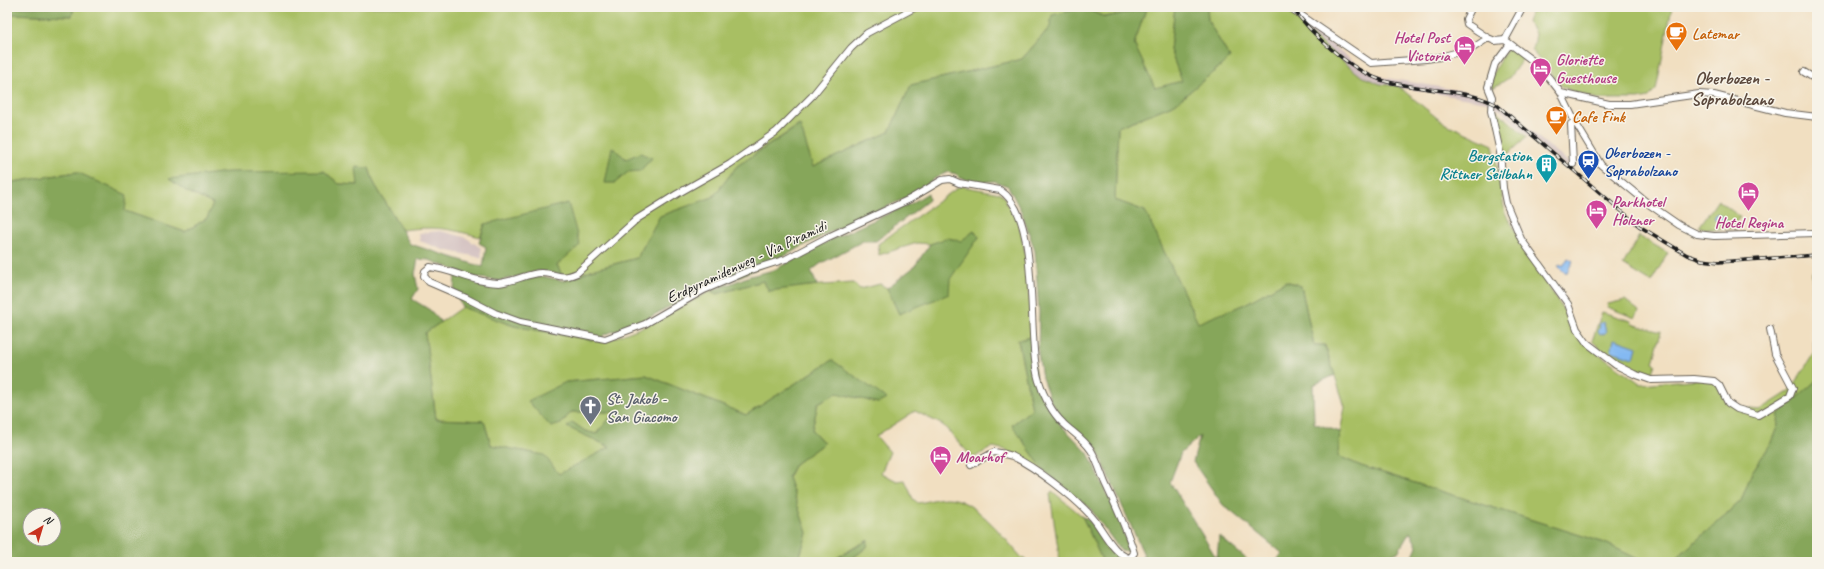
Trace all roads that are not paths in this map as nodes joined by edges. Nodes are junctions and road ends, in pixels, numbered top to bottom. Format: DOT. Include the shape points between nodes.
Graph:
graph roads {
  1 [pos="916,7"];
  2 [pos="1289,7"];
  3 [pos="1472,7"];
  4 [pos="1523,7"];
  5 [pos="1488,38"];
  6 [pos="1507,42"];
  7 [pos="1804,72"];
  8 [pos="1817,80"];
  9 [pos="1561,94"];
  10 [pos="1817,117"];
  11 [pos="1575,122"];
  12 [pos="1573,164"];
  13 [pos="1817,233"];
  14 [pos="1770,329"];
  15 [pos="971,465"];
  1 -- 15 [label="street, Erdpyramidenweg - Via Piramidi" via="867,33 851,48 812,96 776,132 730,164 637,219 577,273 566,278 540,273 499,283 430,267 424,276 429,282 520,322 605,339 645,324 704,290 748,271 786,259 910,199 942,180 950,179 1002,192 1013,204 1026,246 1032,278 1034,349 1039,381 1049,404 1062,422 1082,439 1091,451 1134,553 1130,558 1123,558 1092,516 1038,471 1010,455 994,452"];
  2 -- 5 [label="street" via="1371,63 1426,59 1459,52 1473,48"];
  3 -- 5 [label="street" via="1466,19 1467,24"];
  4 -- 6 [label="street"];
  5 -- 6 [label="street"];
  6 -- 9 [label="street" via="1537,64"];
  6 -- 14 [label="street" via="1495,64 1488,87 1492,98 1490,111 1500,152 1506,203 1521,239 1568,304 1577,330 1587,343 1616,365 1651,380 1714,381 1719,385 1728,403 1742,411 1758,415 1790,396 1793,388 1775,354"];
  7 -- 8 [label="street"];
  9 -- 10 [label="street" via="1609,104 1630,104 1699,94 1714,95 1785,113"];
  9 -- 11 [label="street"];
  11 -- 12 [label="street" via="1571,124"];
  11 -- 13 [label="street" via="1602,165 1650,205 1693,232 1714,236"];
}
